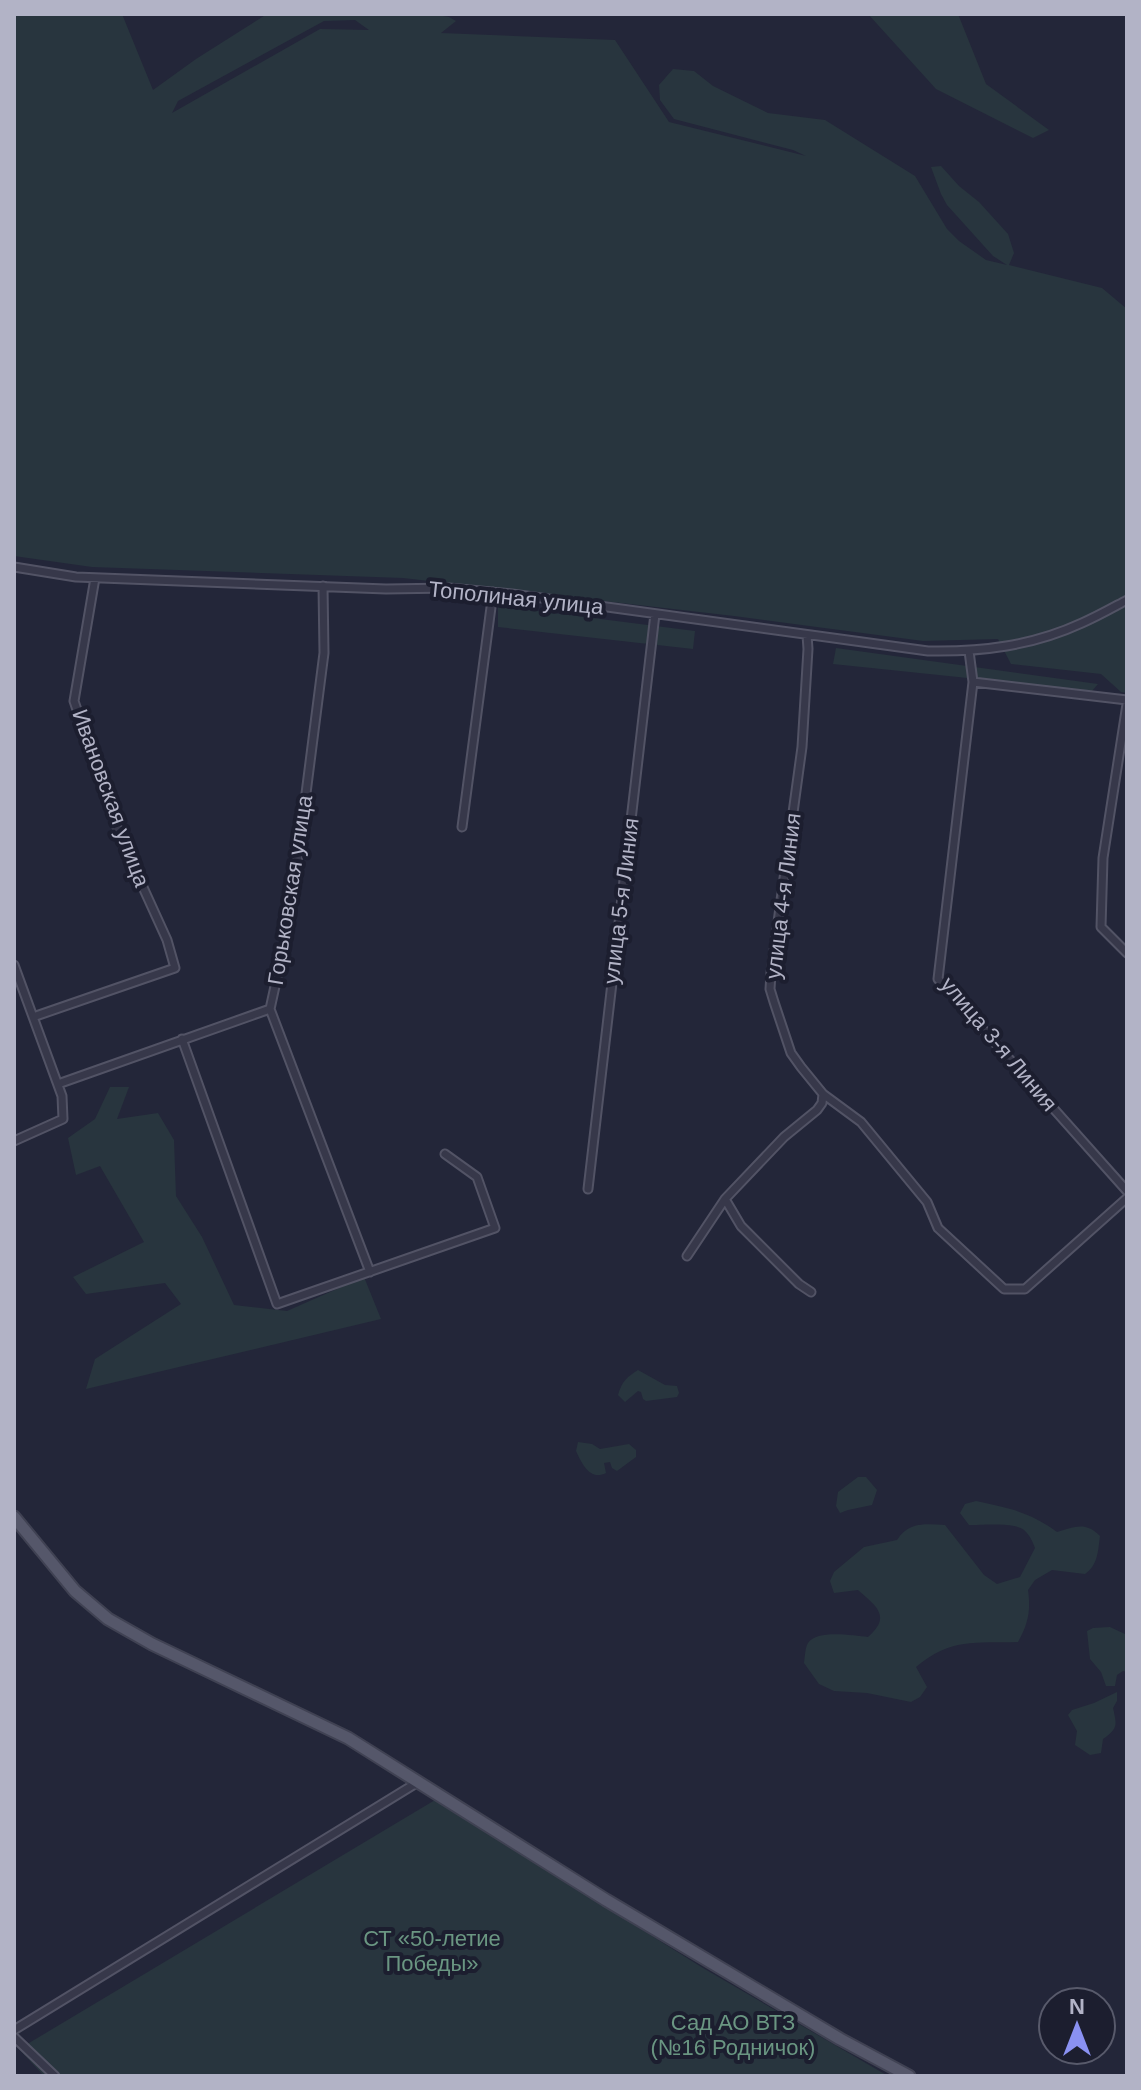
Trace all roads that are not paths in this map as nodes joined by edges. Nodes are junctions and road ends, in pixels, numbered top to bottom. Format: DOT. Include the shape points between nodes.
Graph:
graph roads {
  1 [pos="14,567"];
  2 [pos="95,578"];
  3 [pos="323,586"];
  4 [pos="493,592"];
  5 [pos="1127,600"];
  6 [pos="655,614"];
  7 [pos="807,635"];
  8 [pos="969,651"];
  9 [pos="973,682"];
  10 [pos="1127,702"];
  11 [pos="462,827"];
  12 [pos="1127,953"];
  13 [pos="14,965"];
  14 [pos="270,1009"];
  15 [pos="33,1017"];
  16 [pos="182,1039"];
  17 [pos="58,1084"];
  18 [pos="823,1094"];
  19 [pos="14,1141"];
  20 [pos="445,1154"];
  21 [pos="588,1189"];
  22 [pos="1127,1191"];
  23 [pos="1127,1198"];
  24 [pos="725,1199"];
  25 [pos="687,1256"];
  26 [pos="370,1272"];
  27 [pos="811,1292"];
  28 [pos="14,1517"];
  29 [pos="419,1782"];
  30 [pos="14,2030"];
  31 [pos="14,2037"];
  32 [pos="55,2076"];
  33 [pos="909,2076"];
  1 -- 2 [label="street, Тополиная улица"];
  2 -- 3 [label="street, Тополиная улица"];
  2 -- 15 [label="street, Ивановская улица" via="74,701 121,839 175,968"];
  3 -- 4 [label="street, Тополиная улица"];
  3 -- 14 [label="street, Горьковская улица" via="324,653 290,918"];
  4 -- 6 [label="street, Тополиная улица"];
  4 -- 11 [label="street"];
  5 -- 8 [label="street, Тополиная улица" via="1051,635"];
  6 -- 7 [label="street, Тополиная улица"];
  6 -- 21 [label="street, улица 5-я Линия"];
  7 -- 8 [label="street, Тополиная улица" via="917,650"];
  7 -- 18 [label="street, улица 4-я Линия" via="802,747 770,989 791,1053"];
  8 -- 9 [label="street, улица 3-я Линия"];
  9 -- 10 [label="street"];
  9 -- 22 [label="street, улица 3-я Линия" via="938,979"];
  10 -- 12 [label="street" via="1103,858 1101,927"];
  13 -- 15 [label="street"];
  14 -- 16 [label="street"];
  14 -- 26 [label="street, Горьковская улица"];
  15 -- 17 [label="street"];
  16 -- 17 [label="street"];
  16 -- 26 [label="street" via="277,1304"];
  17 -- 19 [label="street" via="63,1119"];
  18 -- 23 [label="street, улица 4-я Линия" via="861,1122 927,1202 938,1228 1004,1289 1025,1289"];
  18 -- 24 [label="street" via="817,1110"];
  20 -- 26 [label="street" via="477,1177 495,1228"];
  24 -- 25 [label="street"];
  24 -- 27 [label="street" via="741,1226"];
  28 -- 29 [label="main road" via="75,1591 108,1619 348,1738"];
  29 -- 30 [label="street"];
  29 -- 33 [label="main road" via="619,1908"];
  31 -- 32 [label="street"];
}
